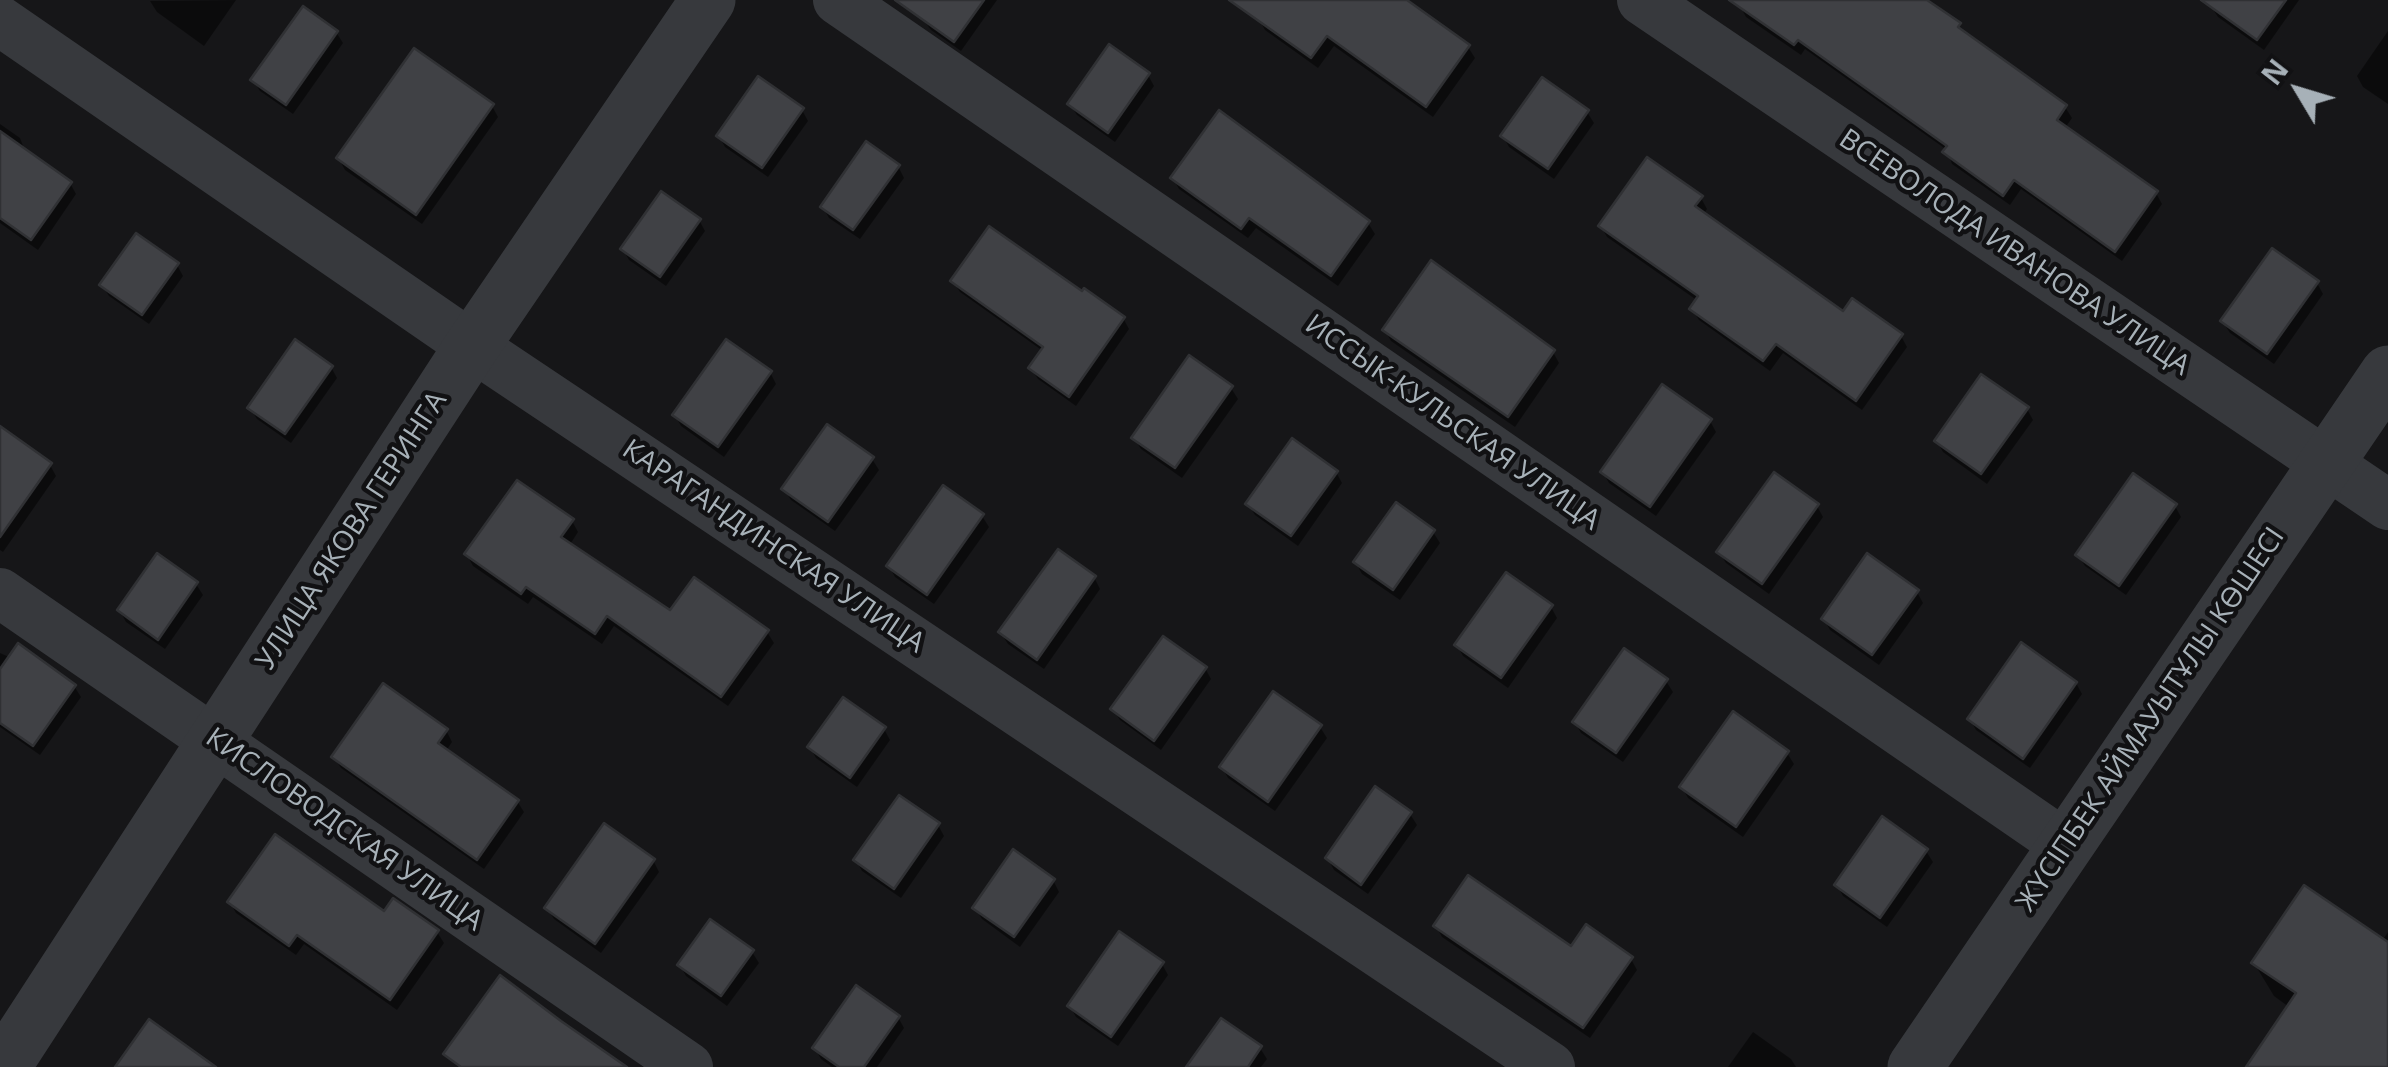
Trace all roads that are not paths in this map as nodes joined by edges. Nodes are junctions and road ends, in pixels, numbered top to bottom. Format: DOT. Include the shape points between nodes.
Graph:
graph roads {
  1 [pos="708,0"];
  2 [pos="838,0"];
  3 [pos="1642,0"];
  4 [pos="0,22"];
  5 [pos="472,346"];
  6 [pos="2388,373"];
  7 [pos="2326,464"];
  8 [pos="2388,505"];
  9 [pos="0,593"];
  10 [pos="214,741"];
  11 [pos="2066,846"];
  12 [pos="3,1067"];
  13 [pos="688,1067"];
  14 [pos="1550,1067"];
  15 [pos="1915,1067"];
  1 -- 5 [label="street, УЛИЦА ЯКОВА ГЕРИНГА"];
  2 -- 11 [label="street, ИССЫК-КУЛЬСКАЯ УЛИЦА"];
  3 -- 7 [label="street, ВСЕВОЛОДА ИВАНОВА УЛИЦА"];
  4 -- 5 [label="street, КАРАГАНДИНСКАЯ УЛИЦА"];
  5 -- 10 [label="street, УЛИЦА ЯКОВА ГЕРИНГА"];
  5 -- 14 [label="street, КАРАГАНДИНСКАЯ УЛИЦА"];
  6 -- 7 [label="street, ЖҮСІПБЕК АЙМАУЫТҰЛЫ КӨШЕСІ"];
  7 -- 8 [label="street, ВСЕВОЛОДА ИВАНОВА УЛИЦА"];
  7 -- 11 [label="street, ЖҮСІПБЕК АЙМАУЫТҰЛЫ КӨШЕСІ"];
  9 -- 10 [label="street, КИСЛОВОДСКАЯ УЛИЦА"];
  10 -- 12 [label="street, УЛИЦА ЯКОВА ГЕРИНГА"];
  10 -- 13 [label="street, КИСЛОВОДСКАЯ УЛИЦА"];
  11 -- 15 [label="street, ЖҮСІПБЕК АЙМАУЫТҰЛЫ КӨШЕСІ"];
}
